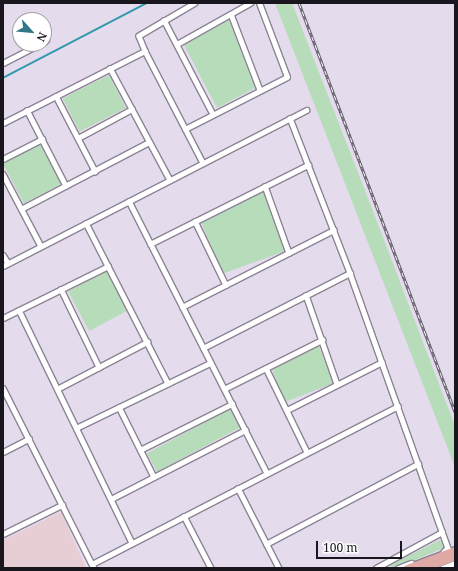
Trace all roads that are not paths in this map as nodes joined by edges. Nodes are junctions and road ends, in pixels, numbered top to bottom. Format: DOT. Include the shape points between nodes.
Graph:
graph roads {
  1 [pos="195,3"];
  2 [pos="250,3"];
  3 [pos="259,3"];
  4 [pos="230,14"];
  5 [pos="164,20"];
  6 [pos="176,44"];
  7 [pos="145,51"];
  8 [pos="24,52"];
  9 [pos="3,63"];
  10 [pos="110,68"];
  11 [pos="260,90"];
  12 [pos="56,96"];
  13 [pos="132,109"];
  14 [pos="27,110"];
  15 [pos="306,110"];
  16 [pos="213,114"];
  17 [pos="290,118"];
  18 [pos="3,122"];
  19 [pos="185,128"];
  20 [pos="78,138"];
  21 [pos="42,140"];
  22 [pos="150,142"];
  23 [pos="3,159"];
  24 [pos="204,163"];
  25 [pos="308,165"];
  26 [pos="95,171"];
  27 [pos="3,174"];
  28 [pos="170,180"];
  29 [pos="66,186"];
  30 [pos="265,186"];
  31 [pos="128,201"];
  32 [pos="21,209"];
  33 [pos="195,221"];
  34 [pos="86,223"];
  35 [pos="334,230"];
  36 [pos="150,244"];
  37 [pos="41,246"];
  38 [pos="289,253"];
  39 [pos="3,255"];
  40 [pos="5,264"];
  41 [pos="108,266"];
  42 [pos="350,273"];
  43 [pos="226,285"];
  44 [pos="61,289"];
  45 [pos="306,296"];
  46 [pos="182,307"];
  47 [pos="19,310"];
  48 [pos="3,318"];
  49 [pos="322,340"];
  50 [pos="147,342"];
  51 [pos="203,348"];
  52 [pos="210,362"];
  53 [pos="382,362"];
  54 [pos="99,367"];
  55 [pos="266,368"];
  56 [pos="168,383"];
  57 [pos="337,384"];
  58 [pos="3,388"];
  59 [pos="57,388"];
  60 [pos="224,389"];
  61 [pos="232,404"];
  62 [pos="398,406"];
  63 [pos="119,407"];
  64 [pos="287,410"];
  65 [pos="76,428"];
  66 [pos="245,430"];
  67 [pos="29,439"];
  68 [pos="140,450"];
  69 [pos="3,452"];
  70 [pos="307,452"];
  71 [pos="418,464"];
  72 [pos="267,473"];
  73 [pos="154,477"];
  74 [pos="238,488"];
  75 [pos="110,499"];
  76 [pos="62,505"];
  77 [pos="184,516"];
  78 [pos="442,532"];
  79 [pos="3,534"];
  80 [pos="132,543"];
  81 [pos="266,544"];
  82 [pos="455,550"];
  83 [pos="455,556"];
  84 [pos="455,563"];
  85 [pos="93,566"];
  86 [pos="211,568"];
  87 [pos="279,568"];
  88 [pos="376,568"];
  89 [pos="398,568"];
  90 [pos="407,568"];
  91 [pos="424,568"];
  92 [pos="442,568"];
  1 -- 5 [label="street"];
  2 -- 4 [label="street"];
  3 -- 11 [label="street" via="287,75"];
  4 -- 6 [label="street"];
  4 -- 11 [label="street"];
  5 -- 6 [label="street"];
  5 -- 7 [label="street" via="139,36"];
  6 -- 16 [label="street"];
  7 -- 10 [label="street"];
  7 -- 19 [label="street"];
  8 -- 9 [label="street"];
  10 -- 12 [label="street"];
  10 -- 13 [label="street"];
  11 -- 16 [label="street"];
  12 -- 14 [label="street"];
  12 -- 20 [label="street"];
  13 -- 20 [label="street"];
  13 -- 22 [label="street"];
  14 -- 18 [label="street"];
  14 -- 21 [label="street"];
  15 -- 17 [label="street"];
  16 -- 19 [label="street"];
  17 -- 24 [label="street"];
  17 -- 25 [label="street"];
  19 -- 24 [label="street"];
  20 -- 26 [label="street"];
  21 -- 23 [label="street"];
  21 -- 29 [label="street"];
  22 -- 26 [label="street"];
  22 -- 28 [label="street"];
  24 -- 28 [label="street"];
  25 -- 30 [label="street"];
  25 -- 35 [label="street"];
  26 -- 29 [label="street"];
  27 -- 32 [label="street"];
  28 -- 31 [label="street"];
  29 -- 32 [label="street"];
  30 -- 33 [label="street"];
  30 -- 38 [label="street"];
  31 -- 34 [label="street"];
  31 -- 36 [label="street"];
  32 -- 37 [label="street"];
  33 -- 36 [label="street"];
  33 -- 43 [label="street"];
  34 -- 37 [label="street"];
  34 -- 41 [label="street"];
  35 -- 38 [label="street"];
  35 -- 42 [label="street"];
  36 -- 46 [label="street"];
  37 -- 40 [label="street"];
  38 -- 43 [label="street"];
  39 -- 40 [label="street"];
  41 -- 44 [label="street"];
  41 -- 50 [label="street"];
  42 -- 45 [label="street"];
  42 -- 53 [label="street"];
  43 -- 46 [label="street"];
  44 -- 47 [label="street"];
  44 -- 54 [label="street"];
  45 -- 49 [label="street"];
  45 -- 51 [label="street"];
  46 -- 51 [label="street"];
  47 -- 48 [label="street"];
  47 -- 59 [label="street"];
  49 -- 55 [label="street"];
  49 -- 57 [label="street"];
  50 -- 54 [label="street"];
  50 -- 56 [label="street"];
  51 -- 52 [label="street"];
  52 -- 56 [label="street"];
  52 -- 60 [label="street"];
  53 -- 57 [label="street"];
  53 -- 62 [label="street"];
  54 -- 59 [label="street"];
  55 -- 60 [label="street"];
  55 -- 64 [label="street"];
  56 -- 63 [label="street"];
  57 -- 64 [label="street"];
  58 -- 67 [label="street"];
  59 -- 65 [label="street"];
  60 -- 61 [label="street"];
  61 -- 66 [label="street"];
  61 -- 68 [label="street"];
  62 -- 70 [label="street"];
  62 -- 71 [label="street"];
  63 -- 65 [label="street"];
  63 -- 68 [label="street"];
  64 -- 70 [label="street"];
  65 -- 75 [label="street"];
  66 -- 72 [label="street"];
  66 -- 73 [label="street"];
  67 -- 69 [label="street"];
  67 -- 76 [label="street"];
  68 -- 73 [label="street"];
  70 -- 72 [label="street"];
  71 -- 78 [label="street"];
  71 -- 81 [label="street"];
  72 -- 74 [label="street"];
  73 -- 75 [label="street"];
  74 -- 77 [label="street"];
  74 -- 81 [label="street"];
  75 -- 80 [label="street"];
  76 -- 79 [label="street"];
  76 -- 85 [label="street"];
  77 -- 80 [label="street"];
  77 -- 86 [label="street"];
  78 -- 88 [label="street"];
  78 -- 89 [label="street" via="447,550"];
  80 -- 85 [label="street"];
  81 -- 87 [label="street"];
  82 -- 90 [label="main road"];
  83 -- 91 [label="main road"];
  84 -- 92 [label="street"];
}
